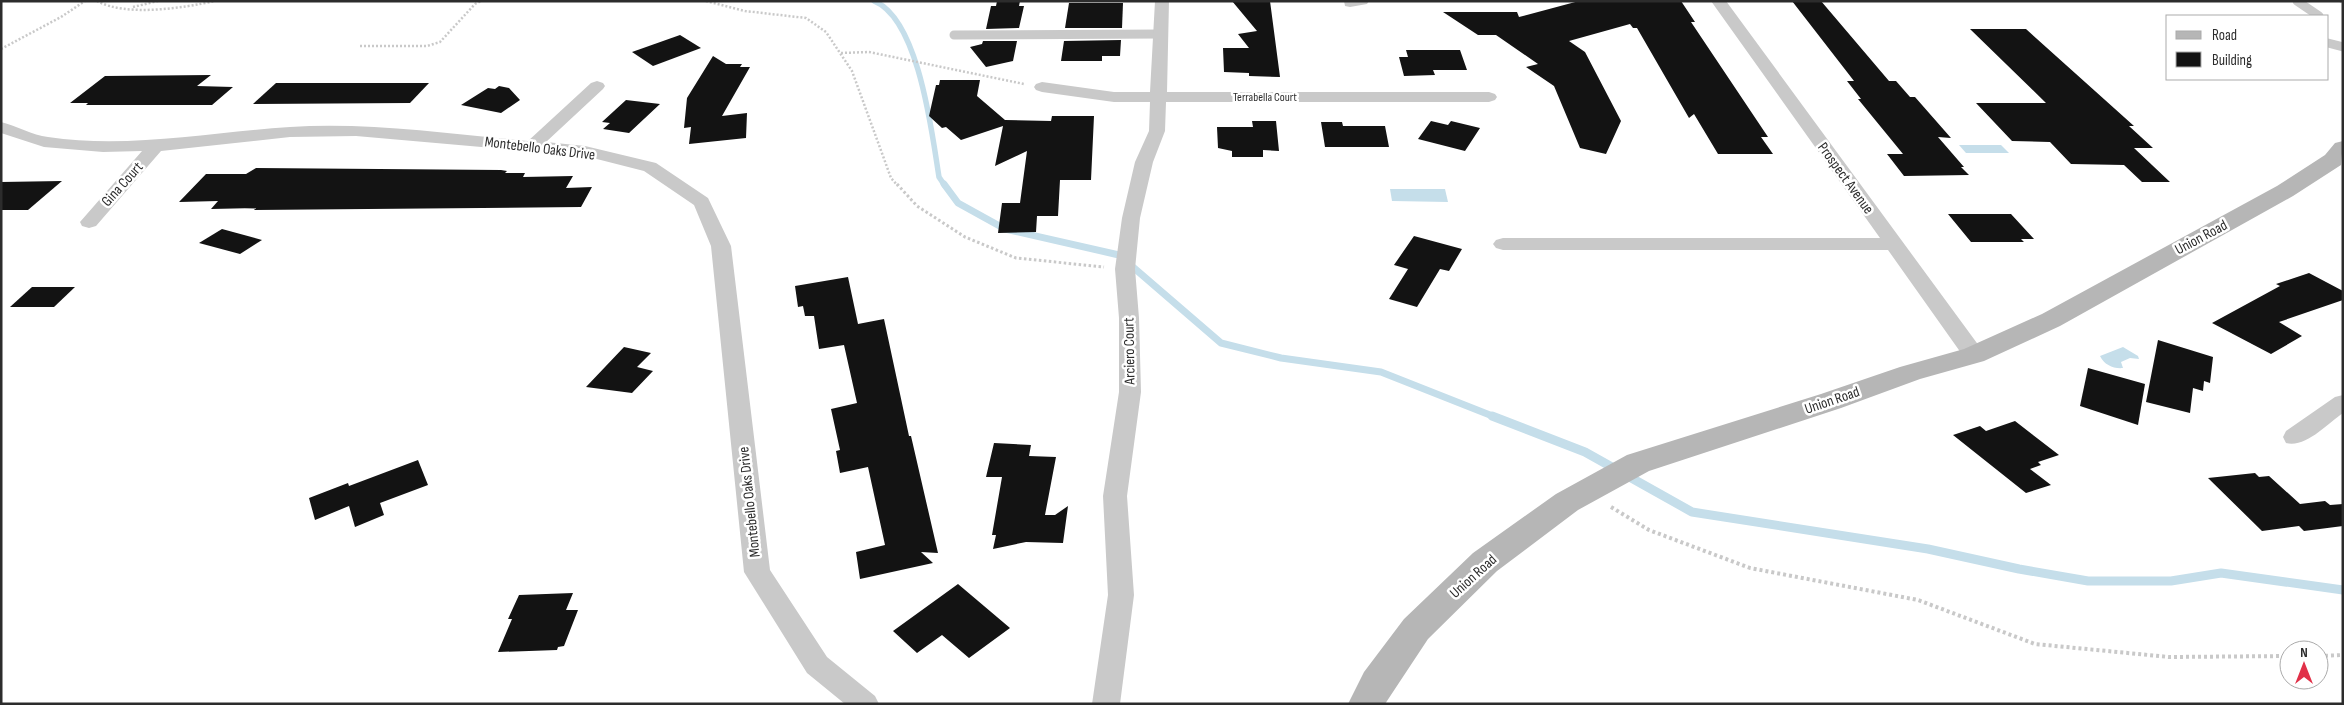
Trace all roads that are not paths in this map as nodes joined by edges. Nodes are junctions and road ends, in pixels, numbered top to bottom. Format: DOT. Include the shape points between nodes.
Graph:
graph roads {
  1 [pos="1162,1"];
  2 [pos="1718,1"];
  3 [pos="2297,1"];
  4 [pos="2318,15"];
  5 [pos="1161,34"];
  6 [pos="954,35"];
  7 [pos="2329,43"];
  8 [pos="2343,47"];
  9 [pos="597,86"];
  10 [pos="1042,87"];
  11 [pos="1159,97"];
  12 [pos="1488,97"];
  13 [pos="1,127"];
  14 [pos="156,146"];
  15 [pos="532,146"];
  16 [pos="2339,157"];
  17 [pos="89,222"];
  18 [pos="1503,244"];
  19 [pos="1894,244"];
  20 [pos="1974,355"];
  21 [pos="2343,402"];
  22 [pos="2294,437"];
  23 [pos="865,704"];
  24 [pos="1106,704"];
  25 [pos="1366,704"];
  1 -- 5 [label="street, Arciero Court"];
  2 -- 19 [label="street, Prospect Avenue"];
  3 -- 4 [label="lane"];
  5 -- 6 [label="lane"];
  5 -- 11 [label="street, Arciero Court"];
  7 -- 8 [label="lane"];
  9 -- 15 [label="street"];
  10 -- 11 [label="street, Terrabella Court" via="1114,97"];
  11 -- 12 [label="street, Terrabella Court"];
  11 -- 24 [label="street, Arciero Court" via="1157,131 1144,162 1131,218 1124,270 1129,318 1130,392 1115,496 1120,595"];
  13 -- 14 [label="street, Montebello Oaks Drive" via="44,142 103,147"];
  14 -- 15 [label="street, Montebello Oaks Drive" via="290,132 356,131"];
  14 -- 17 [label="street, Gina Court"];
  15 -- 23 [label="street, Montebello Oaks Drive" via="585,151 650,167 702,202 721,246 757,572 817,665"];
  16 -- 20 [label="main road, Union Road" via="2285,191 2051,320"];
  18 -- 19 [label="street"];
  19 -- 20 [label="street, Prospect Avenue"];
  20 -- 25 [label="main road, Union Road" via="1638,463 1567,502 1485,562 1416,629"];
  21 -- 22 [label="street"];
}
